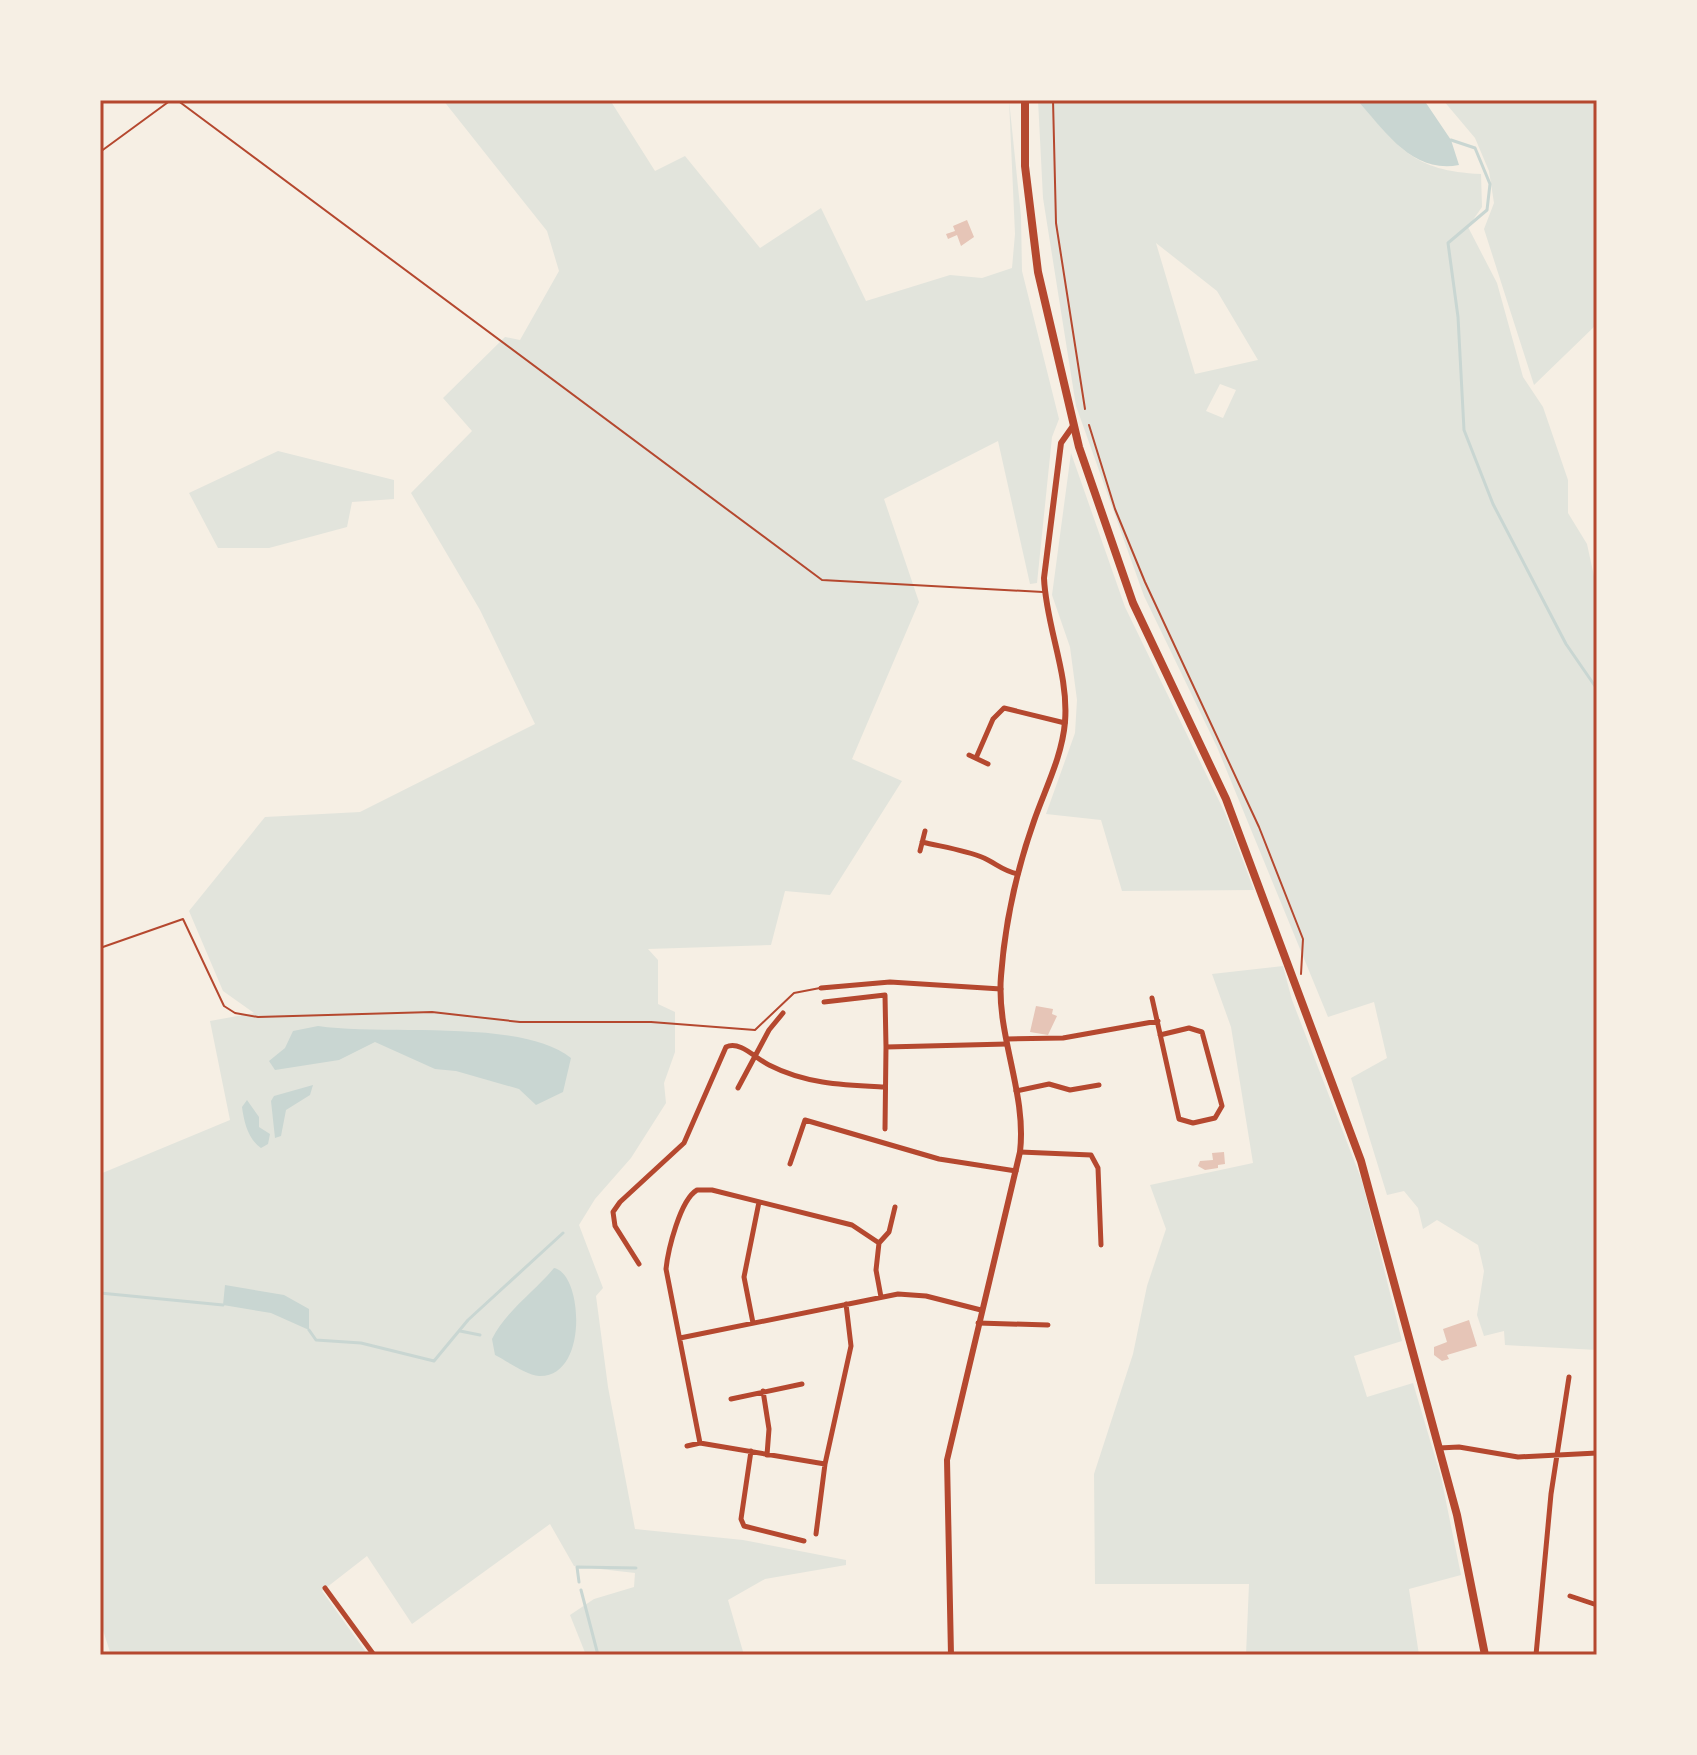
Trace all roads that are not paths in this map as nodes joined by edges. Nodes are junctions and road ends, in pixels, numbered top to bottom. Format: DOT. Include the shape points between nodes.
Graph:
graph roads {
  1 [pos="171,100"];
  2 [pos="177,100"];
  3 [pos="1025,100"];
  4 [pos="100,152"];
  5 [pos="1073,426"];
  6 [pos="1045,592"];
  7 [pos="1065,723"];
  8 [pos="969,755"];
  9 [pos="976,758"];
  10 [pos="988,764"];
  11 [pos="925,831"];
  12 [pos="922,842"];
  13 [pos="920,851"];
  14 [pos="1018,874"];
  15 [pos="100,948"];
  16 [pos="821,988"];
  17 [pos="1001,989"];
  18 [pos="1152,998"];
  19 [pos="824,1002"];
  20 [pos="783,1013"];
  21 [pos="1158,1021"];
  22 [pos="1160,1035"];
  23 [pos="1008,1041"];
  24 [pos="886,1047"];
  25 [pos="754,1057"];
  26 [pos="1099,1085"];
  27 [pos="884,1087"];
  28 [pos="738,1088"];
  29 [pos="1016,1091"];
  30 [pos="885,1129"];
  31 [pos="1020,1152"];
  32 [pos="790,1164"];
  33 [pos="1017,1171"];
  34 [pos="759,1202"];
  35 [pos="895,1207"];
  36 [pos="879,1243"];
  37 [pos="1101,1245"];
  38 [pos="639,1264"];
  39 [pos="881,1297"];
  40 [pos="846,1304"];
  41 [pos="981,1310"];
  42 [pos="1045,1317"];
  43 [pos="753,1323"];
  44 [pos="978,1323"];
  45 [pos="680,1338"];
  46 [pos="1569,1377"];
  47 [pos="802,1384"];
  48 [pos="763,1391"];
  49 [pos="731,1399"];
  50 [pos="700,1443"];
  51 [pos="687,1446"];
  52 [pos="1439,1448"];
  53 [pos="751,1451"];
  54 [pos="1597,1453"];
  55 [pos="767,1455"];
  56 [pos="1556,1455"];
  57 [pos="825,1464"];
  58 [pos="816,1534"];
  59 [pos="804,1541"];
  60 [pos="325,1588"];
  61 [pos="1570,1596"];
  62 [pos="1597,1605"];
  63 [pos="374,1655"];
  64 [pos="951,1655"];
  65 [pos="1485,1655"];
  66 [pos="1536,1655"];
  1 -- 4 [label="lane"];
  2 -- 6 [label="lane" via="822,580"];
  3 -- 5 [label="main road" via="1033,241"];
  5 -- 6 [label="street" via="1065,433 1060,452"];
  5 -- 52 [label="main road" via="1133,603 1226,799 1358,1153"];
  6 -- 7 [label="street" via="1064,687"];
  7 -- 9 [label="street" via="1004,708 993,719"];
  7 -- 14 [label="street"];
  8 -- 9 [label="street"];
  9 -- 10 [label="street"];
  11 -- 12 [label="street"];
  12 -- 13 [label="street"];
  12 -- 14 [label="street"];
  14 -- 17 [label="street" via="1003,940"];
  15 -- 16 [label="lane" via="183,919 224,1006 258,1017 432,1012 520,1022 651,1022 755,1030 794,993"];
  16 -- 17 [label="street" via="890,982"];
  17 -- 23 [label="street"];
  18 -- 21 [label="street"];
  19 -- 24 [label="street" via="885,995"];
  20 -- 25 [label="street"];
  21 -- 22 [label="street"];
  21 -- 23 [label="street" via="1063,1038"];
  22 -- 22 [label="street" via="1179,1119 1193,1123 1215,1118 1222,1106 1202,1032 1189,1028"];
  23 -- 24 [label="street"];
  23 -- 29 [label="street"];
  24 -- 27 [label="street"];
  25 -- 27 [label="street" via="821,1084"];
  25 -- 28 [label="street"];
  25 -- 38 [label="street" via="740,1046 726,1047 684,1143 615,1207 615,1226"];
  26 -- 29 [label="street" via="1070,1090 1058,1083"];
  27 -- 30 [label="street"];
  29 -- 31 [label="street"];
  31 -- 33 [label="street"];
  31 -- 37 [label="street" via="1091,1155 1098,1168"];
  32 -- 33 [label="street" via="805,1120 939,1159"];
  33 -- 41 [label="street"];
  34 -- 36 [label="street" via="852,1225"];
  34 -- 43 [label="street" via="744,1277"];
  34 -- 45 [label="street" via="712,1190 691,1194 667,1260"];
  35 -- 36 [label="street" via="889,1232"];
  36 -- 39 [label="street"];
  39 -- 40 [label="street"];
  39 -- 41 [label="street" via="916,1295"];
  40 -- 43 [label="street"];
  40 -- 57 [label="street" via="851,1346"];
  41 -- 44 [label="street"];
  42 -- 44 [label="street" via="1046,1325"];
  43 -- 45 [label="street"];
  44 -- 64 [label="street" via="947,1460"];
  45 -- 50 [label="street"];
  46 -- 56 [label="street"];
  47 -- 48 [label="street"];
  48 -- 49 [label="street"];
  48 -- 55 [label="street"];
  50 -- 51 [label="street"];
  50 -- 53 [label="street"];
  52 -- 56 [label="street" via="1518,1457"];
  52 -- 65 [label="main road"];
  53 -- 55 [label="street"];
  53 -- 59 [label="street" via="744,1526"];
  54 -- 56 [label="street"];
  55 -- 57 [label="street"];
  56 -- 66 [label="street"];
  57 -- 58 [label="street"];
  60 -- 63 [label="street"];
  61 -- 62 [label="street"];
}
